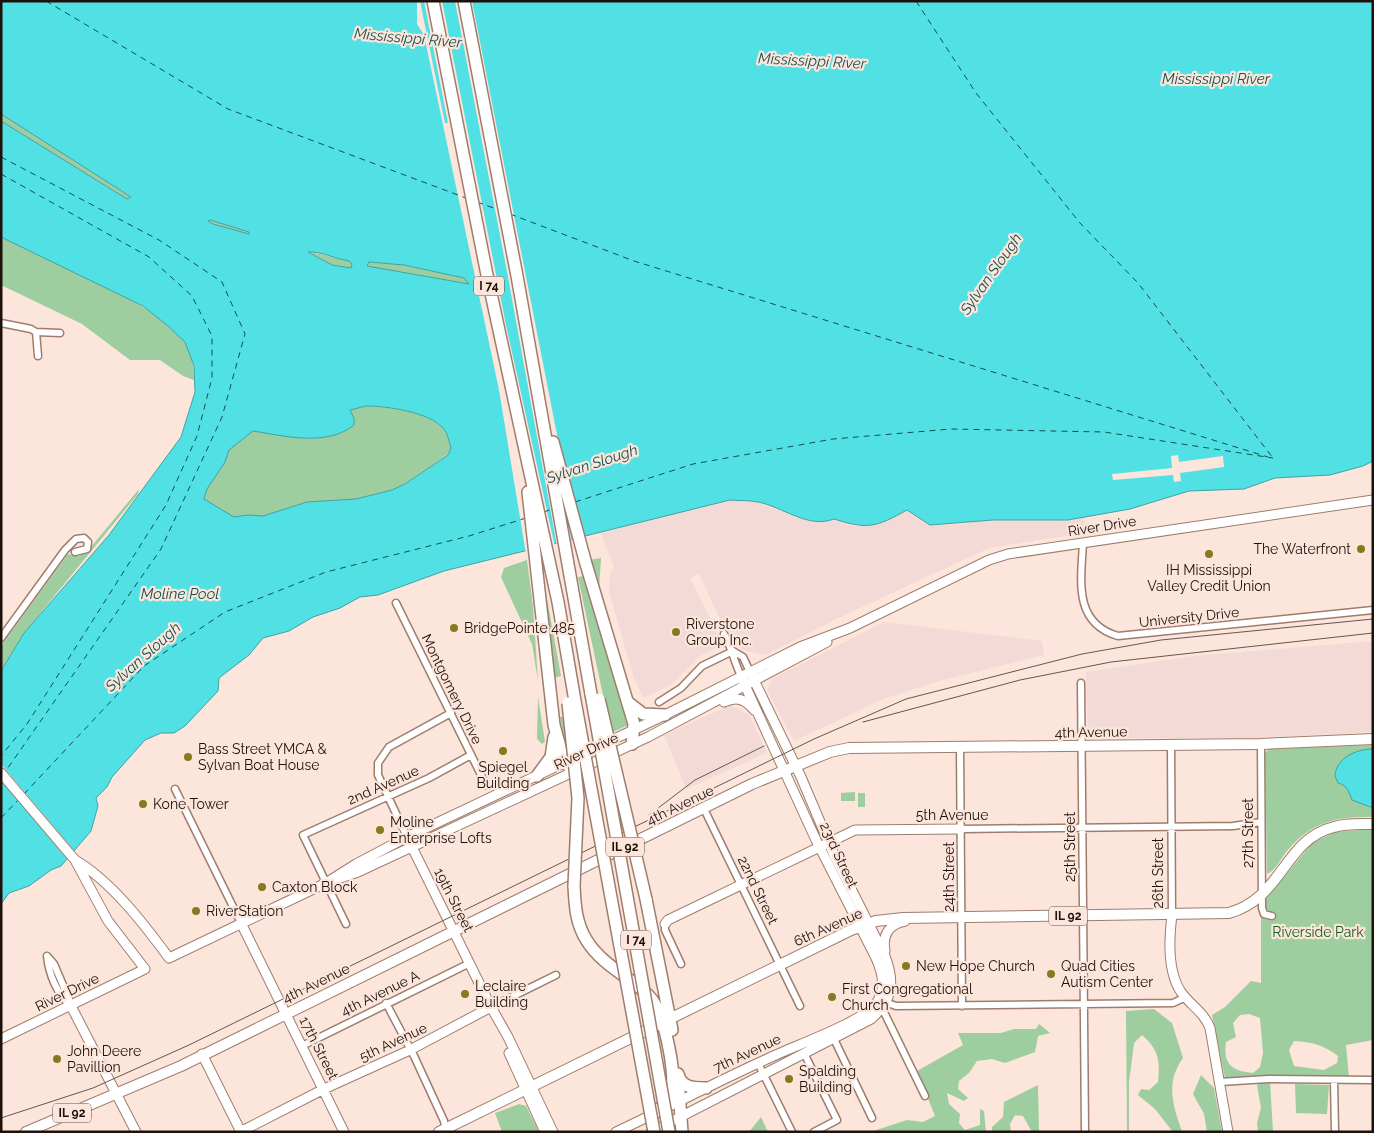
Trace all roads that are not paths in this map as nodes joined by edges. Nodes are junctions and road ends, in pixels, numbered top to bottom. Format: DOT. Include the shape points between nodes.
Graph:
graph roads {
  1 [pos="433,1"];
  2 [pos="464,1"];
  3 [pos="1,322"];
  4 [pos="36,332"];
  5 [pos="60,333"];
  6 [pos="38,356"];
  7 [pos="537,390"];
  8 [pos="523,443"];
  9 [pos="1373,500"];
  10 [pos="1083,543"];
  11 [pos="74,552"];
  12 [pos="396,603"];
  13 [pos="1373,610"];
  14 [pos="850,628"];
  15 [pos="724,634"];
  16 [pos="1,638"];
  17 [pos="733,651"];
  18 [pos="750,672"];
  19 [pos="741,676"];
  20 [pos="1081,683"];
  21 [pos="750,684"];
  22 [pos="594,692"];
  23 [pos="627,701"];
  24 [pos="572,702"];
  25 [pos="659,702"];
  26 [pos="451,713"];
  27 [pos="665,714"];
  28 [pos="680,721"];
  29 [pos="760,721"];
  30 [pos="554,725"];
  31 [pos="635,729"];
  32 [pos="1373,739"];
  33 [pos="632,744"];
  34 [pos="1261,744"];
  35 [pos="1171,745"];
  36 [pos="1082,746"];
  37 [pos="960,747"];
  38 [pos="471,755"];
  39 [pos="566,762"];
  40 [pos="796,766"];
  41 [pos="785,771"];
  42 [pos="573,772"];
  43 [pos="1,773"];
  44 [pos="537,776"];
  45 [pos="486,785"];
  46 [pos="175,789"];
  47 [pos="388,795"];
  48 [pos="706,813"];
  49 [pos="1261,822"];
  50 [pos="1373,824"];
  51 [pos="1172,826"];
  52 [pos="1082,827"];
  53 [pos="961,829"];
  54 [pos="407,837"];
  55 [pos="828,842"];
  56 [pos="412,846"];
  57 [pos="820,847"];
  58 [pos="75,860"];
  59 [pos="326,883"];
  60 [pos="741,885"];
  61 [pos="1263,895"];
  62 [pos="1172,915"];
  63 [pos="1083,916"];
  64 [pos="1272,916"];
  65 [pos="962,917"];
  66 [pos="931,918"];
  67 [pos="346,924"];
  68 [pos="665,924"];
  69 [pos="242,925"];
  70 [pos="864,925"];
  71 [pos="455,931"];
  72 [pos="470,963"];
  73 [pos="681,964"];
  74 [pos="780,964"];
  75 [pos="891,972"];
  76 [pos="556,975"];
  77 [pos="1186,997"];
  78 [pos="386,1004"];
  79 [pos="882,1004"];
  80 [pos="1084,1004"];
  81 [pos="72,1006"];
  82 [pos="800,1006"];
  83 [pos="962,1006"];
  84 [pos="491,1007"];
  85 [pos="286,1013"];
  86 [pos="667,1020"];
  87 [pos="642,1032"];
  88 [pos="1,1039"];
  89 [pos="834,1039"];
  90 [pos="302,1046"];
  91 [pos="410,1050"];
  92 [pos="669,1053"];
  93 [pos="804,1053"];
  94 [pos="202,1054"];
  95 [pos="758,1063"];
  96 [pos="677,1070"];
  97 [pos="763,1073"];
  98 [pos="1334,1080"];
  99 [pos="1373,1080"];
  100 [pos="1220,1082"];
  101 [pos="528,1088"];
  102 [pos="706,1088"];
  103 [pos="324,1089"];
  104 [pos="117,1094"];
  105 [pos="925,1096"];
  106 [pos="680,1101"];
  107 [pos="656,1112"];
  108 [pos="680,1116"];
  109 [pos="872,1118"];
  110 [pos="443,1131"];
  111 [pos="26,1132"];
  112 [pos="136,1132"];
  113 [pos="241,1132"];
  114 [pos="344,1132"];
  115 [pos="546,1132"];
  116 [pos="553,1132"];
  117 [pos="616,1132"];
  118 [pos="652,1132"];
  119 [pos="669,1132"];
  120 [pos="682,1132"];
  121 [pos="792,1132"];
  122 [pos="814,1132"];
  123 [pos="1085,1132"];
  124 [pos="1228,1132"];
  125 [pos="1335,1132"];
  1 -- 8 [label="highway, I 74"];
  2 -- 7 [label="highway, I 74"];
  3 -- 4 [label="street"];
  4 -- 5 [label="street"];
  4 -- 6 [label="street"];
  7 -- 22 [label="highway, I 74"];
  7 -- 23 [label="highway"];
  8 -- 24 [label="highway, I 74" via="568,659"];
  8 -- 30 [label="highway"];
  9 -- 10 [label="main road, River Drive"];
  10 -- 13 [label="street, University Drive" via="1085,610 1101,630 1118,636"];
  10 -- 14 [label="main road, River Drive" via="1008,554 989,560"];
  11 -- 16 [label="street" via="87,549 88,542 84,538 76,539 65,550"];
  12 -- 26 [label="street, Montgomery Drive"];
  14 -- 18 [label="main road, River Drive" via="800,647"];
  14 -- 21 [label="main road, River Drive"];
  15 -- 17 [label="street, 23rd Street"];
  17 -- 18 [label="street, 23rd Street" via="743,658"];
  17 -- 19 [label="street, 23rd Street"];
  17 -- 25 [label="street" via="702,666 681,688"];
  18 -- 19 [label="main road, River Drive"];
  18 -- 21 [label="main road, 23rd Street"];
  19 -- 21 [label="main road, 23rd Street"];
  19 -- 27 [label="main road, River Drive"];
  20 -- 36 [label="street, 25th Street"];
  21 -- 28 [label="main road, River Drive"];
  21 -- 29 [label="main road, 23rd Street"];
  21 -- 40 [label="main road, 23rd Street"];
  22 -- 86 [label="highway, bridge" via="646,899"];
  22 -- 119 [label="highway, I 74, bridge"];
  23 -- 27 [label="highway" via="643,714"];
  23 -- 31 [label="highway"];
  24 -- 86 [label="highway, bridge" via="578,798 574,886 578,922 588,942 606,964 650,997"];
  24 -- 118 [label="highway, I 74, bridge"];
  26 -- 38 [label="street, Montgomery Drive"];
  26 -- 47 [label="street, 19th Street" via="389,747 378,762 378,775"];
  27 -- 31 [label="main road, River Drive"];
  28 -- 29 [label="main road" via="734,699 747,702"];
  28 -- 33 [label="main road, River Drive"];
  29 -- 41 [label="main road, 23rd Street"];
  30 -- 39 [label="highway"];
  30 -- 44 [label="highway" via="552,754"];
  31 -- 33 [label="highway"];
  31 -- 39 [label="main road, River Drive"];
  32 -- 34 [label="main road, 4th Avenue / IL 92"];
  33 -- 42 [label="main road, River Drive"];
  34 -- 35 [label="main road, 4th Avenue / IL 92"];
  34 -- 49 [label="street, 27th Street"];
  35 -- 36 [label="main road, 4th Avenue / IL 92"];
  35 -- 51 [label="street, 26th Street"];
  36 -- 37 [label="main road, 4th Avenue / IL 92"];
  36 -- 52 [label="street, 25th Street"];
  37 -- 40 [label="main road, 4th Avenue / IL 92" via="839,749"];
  37 -- 53 [label="street, 24th Street"];
  38 -- 45 [label="street, Montgomery Drive"];
  38 -- 47 [label="street, 2nd Avenue"];
  39 -- 42 [label="highway"];
  39 -- 44 [label="main road, River Drive"];
  40 -- 41 [label="main road, 4th Avenue / IL 92"];
  40 -- 55 [label="main road, 23rd Street"];
  41 -- 57 [label="main road, 23rd Street"];
  41 -- 71 [label="main road, 4th Avenue / IL 92" via="752,784"];
  42 -- 56 [label="main road, River Drive"];
  43 -- 58 [label="main road"];
  44 -- 54 [label="main road, River Drive"];
  46 -- 69 [label="street, 17th Street"];
  47 -- 54 [label="street, 19th Street"];
  47 -- 59 [label="street, 2nd Avenue" via="303,836"];
  48 -- 60 [label="street, 22nd Street"];
  49 -- 51 [label="street, 5th Avenue"];
  49 -- 61 [label="street, 27th Street"];
  50 -- 61 [label="main road, IL 92" via="1343,825 1317,834 1296,852"];
  51 -- 52 [label="street, 5th Avenue"];
  51 -- 62 [label="street, 26th Street"];
  52 -- 53 [label="street, 5th Avenue"];
  52 -- 63 [label="street, 25th Street"];
  53 -- 55 [label="main road, 5th Avenue" via="858,830"];
  53 -- 65 [label="street, 24th Street"];
  54 -- 56 [label="main road, 19th Street"];
  54 -- 59 [label="main road, River Drive"];
  55 -- 57 [label="main road, 5th Avenue"];
  55 -- 70 [label="main road, 23rd Street"];
  56 -- 59 [label="main road, River Drive" via="358,872"];
  56 -- 71 [label="main road, 19th Street"];
  57 -- 60 [label="main road, 5th Avenue"];
  57 -- 70 [label="main road, 23rd Street"];
  58 -- 69 [label="main road, River Drive" via="102,879 168,958"];
  58 -- 81 [label="main road, River Drive" via="107,918 145,969"];
  59 -- 67 [label="street"];
  59 -- 69 [label="main road, River Drive"];
  60 -- 68 [label="main road, 5th Avenue"];
  60 -- 74 [label="street, 22nd Street"];
  61 -- 62 [label="main road, 6th Avenue / IL 92" via="1248,906 1229,913"];
  61 -- 64 [label="street, 27th Street" via="1263,911"];
  62 -- 63 [label="main road, 6th Avenue / IL 92"];
  62 -- 77 [label="main road, 26th Street" via="1171,963 1175,980"];
  63 -- 65 [label="main road, 6th Avenue / IL 92"];
  63 -- 80 [label="street, 25th Street"];
  65 -- 66 [label="main road, 6th Avenue / IL 92"];
  65 -- 83 [label="street, 24th Street"];
  66 -- 70 [label="main road, 6th Avenue / IL 92" via="894,918"];
  66 -- 75 [label="main road" via="900,922 887,932 884,941"];
  68 -- 73 [label="street"];
  69 -- 85 [label="main road, 17th Street"];
  70 -- 74 [label="main road, 6th Avenue / IL 92"];
  70 -- 75 [label="main road, 23rd Street"];
  70 -- 79 [label="main road, 23rd Street" via="882,975"];
  71 -- 72 [label="main road, 19th Street"];
  71 -- 85 [label="main road, 4th Avenue / IL 92"];
  72 -- 78 [label="street, 4th Avenue A"];
  72 -- 84 [label="main road, 19th Street"];
  74 -- 82 [label="street, 22nd Street"];
  74 -- 86 [label="main road, 6th Avenue / IL 92"];
  75 -- 79 [label="main road"];
  76 -- 84 [label="street, 5th Avenue"];
  77 -- 80 [label="street" via="1173,1003"];
  77 -- 100 [label="main road" via="1208,1022"];
  78 -- 90 [label="street, 4th Avenue A"];
  78 -- 91 [label="street"];
  79 -- 83 [label="street"];
  79 -- 89 [label="main road, 7th Avenue" via="871,1019"];
  79 -- 95 [label="main road, 7th Avenue"];
  79 -- 105 [label="street"];
  80 -- 83 [label="street"];
  80 -- 123 [label="street, 25th Street"];
  81 -- 81 [label="street" via="54,964 47,956 62,998"];
  81 -- 88 [label="main road, River Drive"];
  81 -- 104 [label="main road"];
  84 -- 91 [label="main road, 5th Avenue"];
  84 -- 101 [label="main road, 19th Street"];
  85 -- 90 [label="main road, 17th Street"];
  85 -- 94 [label="main road, 4th Avenue / IL 92"];
  86 -- 87 [label="main road, 6th Avenue / IL 92"];
  86 -- 92 [label="highway"];
  86 -- 96 [label="highway"];
  87 -- 92 [label="highway" via="657,1038"];
  87 -- 101 [label="main road, 6th Avenue / IL 92"];
  89 -- 93 [label="main road, 7th Avenue"];
  89 -- 109 [label="street"];
  90 -- 103 [label="main road, 17th Street"];
  91 -- 103 [label="main road, 5th Avenue"];
  91 -- 110 [label="street" via="444,1121"];
  92 -- 107 [label="highway" via="672,1090 666,1103"];
  93 -- 97 [label="main road, 7th Avenue"];
  93 -- 122 [label="street" via="837,1120"];
  94 -- 104 [label="main road, 4th Avenue / IL 92"];
  94 -- 113 [label="main road"];
  95 -- 97 [label="street"];
  95 -- 102 [label="main road, 7th Avenue"];
  96 -- 102 [label="highway" via="679,1080 685,1085"];
  96 -- 106 [label="highway"];
  97 -- 108 [label="main road, 7th Avenue"];
  97 -- 121 [label="street"];
  98 -- 99 [label="street"];
  98 -- 100 [label="street"];
  98 -- 125 [label="street"];
  100 -- 124 [label="main road"];
  101 -- 110 [label="main road, 6th Avenue / IL 92"];
  101 -- 115 [label="main road, 19th Street"];
  101 -- 116 [label="main road, 19th Street"];
  102 -- 106 [label="main road, 7th Avenue"];
  103 -- 113 [label="main road, 5th Avenue"];
  103 -- 114 [label="main road, 17th Street"];
  104 -- 111 [label="main road, 4th Avenue / IL 92"];
  104 -- 112 [label="main road"];
  106 -- 107 [label="main road, 7th Avenue"];
  106 -- 108 [label="highway"];
  107 -- 117 [label="main road, 7th Avenue"];
  108 -- 118 [label="main road, 7th Avenue"];
  108 -- 120 [label="highway"];
}
